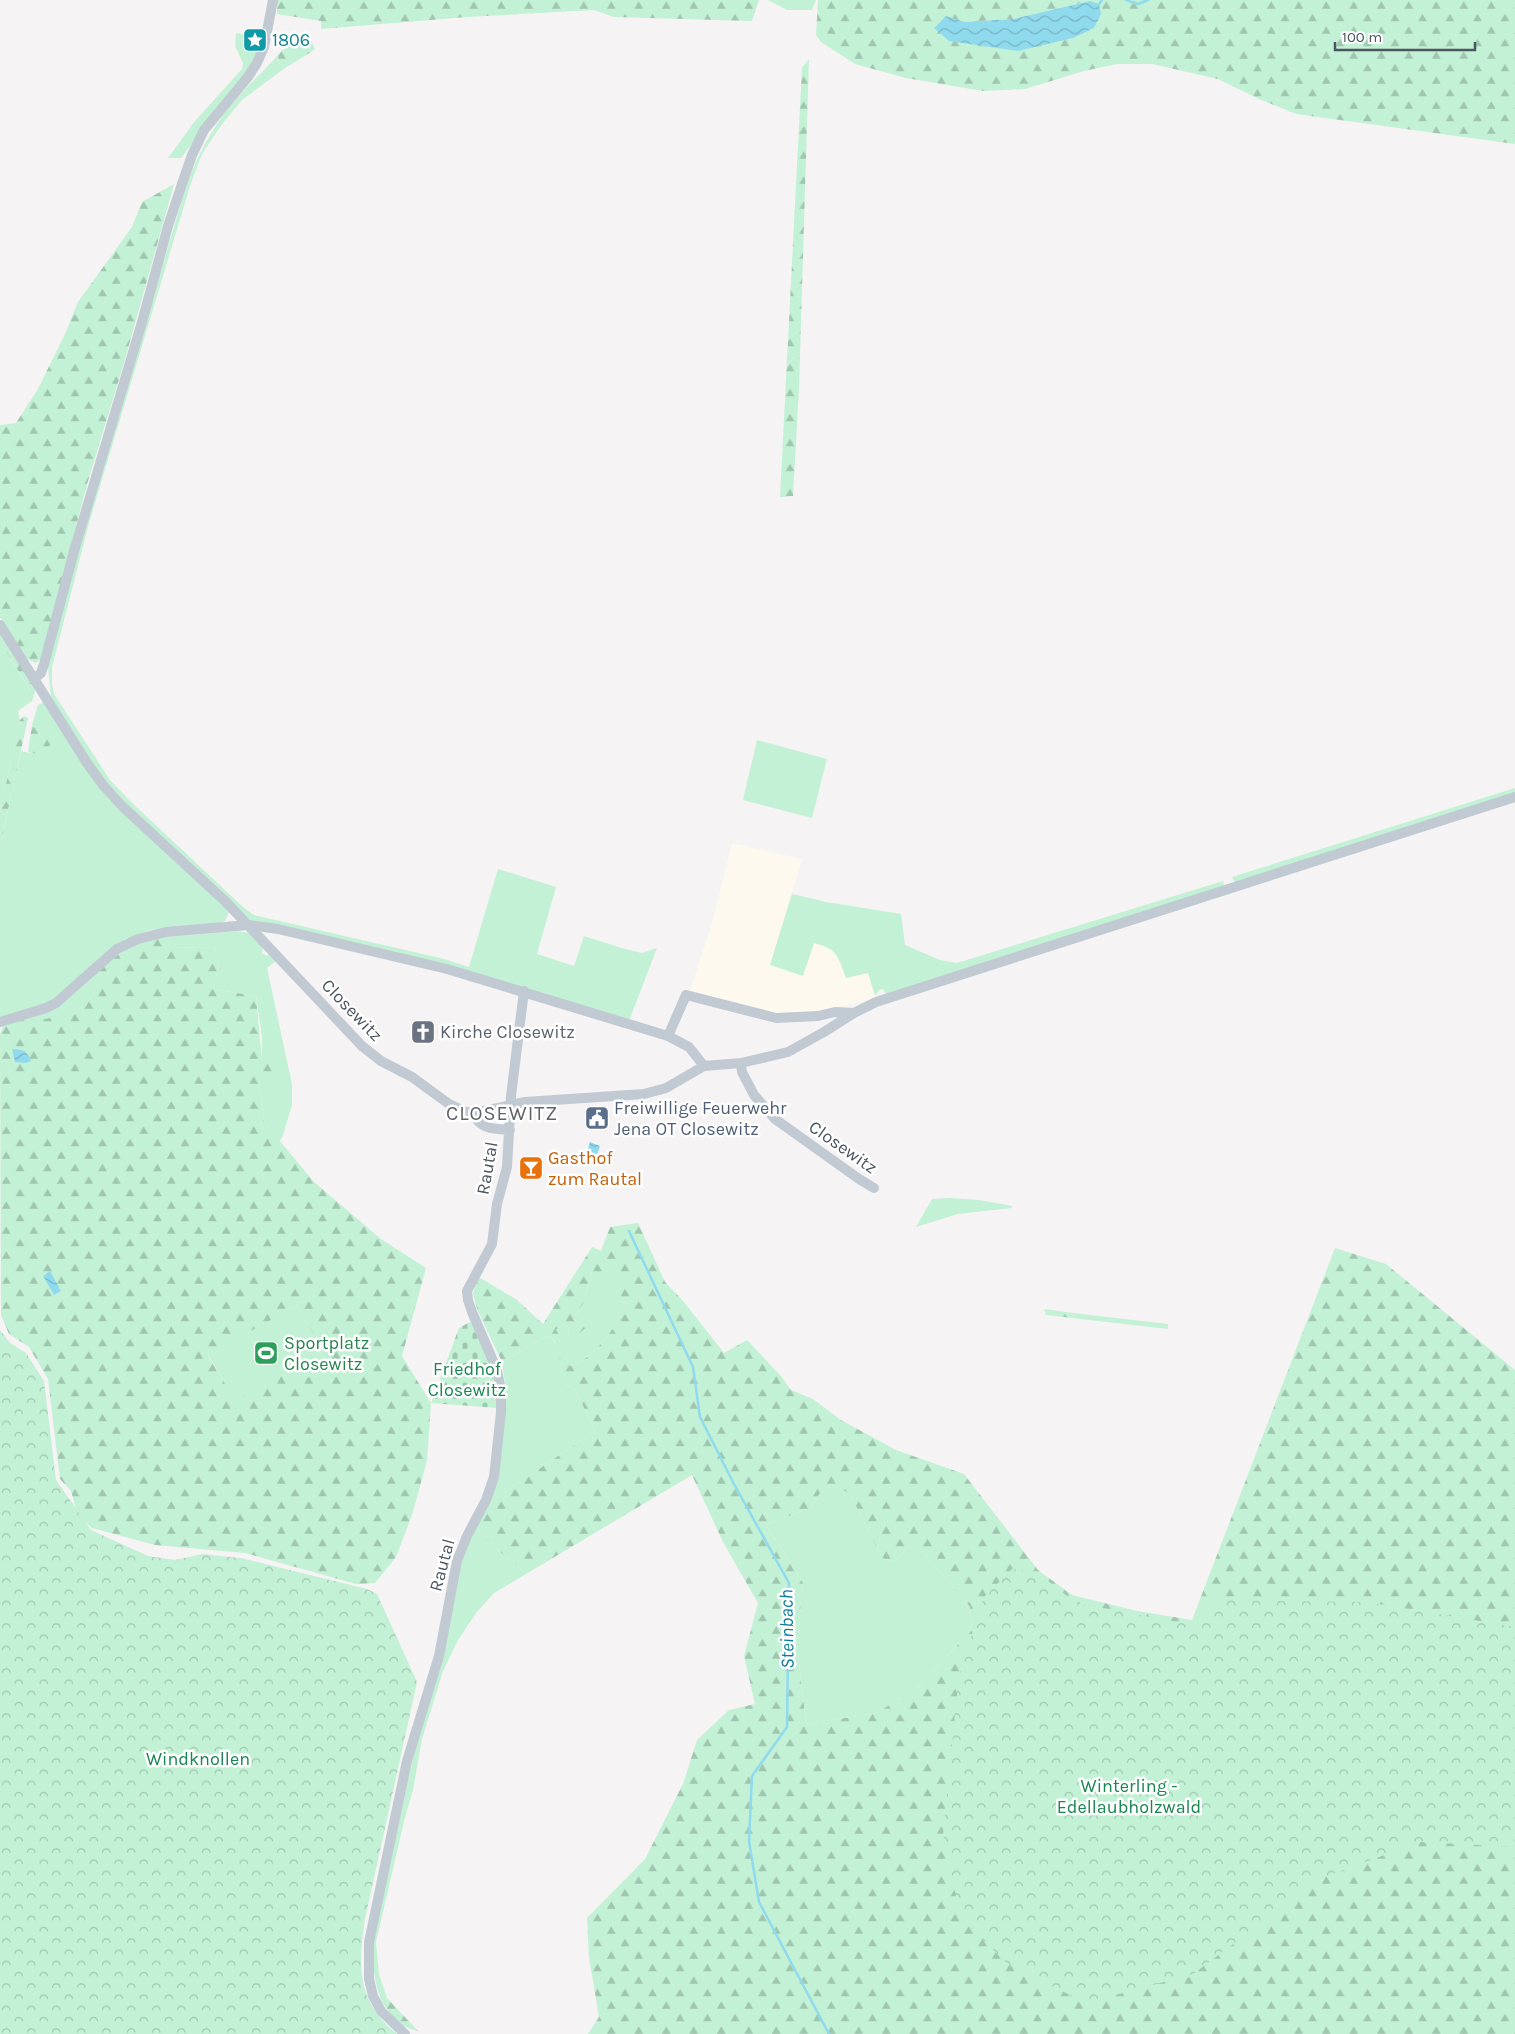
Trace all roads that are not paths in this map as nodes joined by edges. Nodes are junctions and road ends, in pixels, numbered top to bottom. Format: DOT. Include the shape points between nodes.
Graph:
graph roads {
  1 [pos="273,0"];
  2 [pos="0,625"];
  3 [pos="34,679"];
  4 [pos="1515,797"];
  5 [pos="248,925"];
  6 [pos="524,991"];
  7 [pos="854,1013"];
  8 [pos="0,1022"];
  9 [pos="668,1036"];
  10 [pos="741,1062"];
  11 [pos="704,1066"];
  12 [pos="511,1104"];
  13 [pos="473,1112"];
  14 [pos="510,1130"];
  15 [pos="874,1188"];
  16 [pos="404,2034"];
  1 -- 3 [label="street" via="264,47 257,63 204,130 192,155 168,226 44,664"];
  2 -- 3 [label="street, Closewitz"];
  3 -- 5 [label="street, Closewitz" via="87,762 123,807"];
  4 -- 7 [label="street" via="880,1000"];
  5 -- 6 [label="street" via="365,949"];
  5 -- 8 [label="street" via="166,932 138,938 117,949 56,1002"];
  5 -- 13 [label="street, Closewitz" via="366,1050 412,1076 449,1104"];
  6 -- 9 [label="street"];
  6 -- 12 [label="street, Rautal"];
  7 -- 9 [label="street" via="776,1018 686,995"];
  7 -- 10 [label="street" via="788,1052"];
  9 -- 11 [label="street" via="689,1047"];
  10 -- 11 [label="street"];
  10 -- 15 [label="street, Closewitz" via="742,1072 754,1096 775,1119"];
  11 -- 12 [label="street" via="666,1088 644,1094"];
  12 -- 13 [label="street, Closewitz"];
  12 -- 14 [label="street, Rautal"];
  13 -- 14 [label="street, Closewitz" via="475,1120 484,1126"];
  14 -- 16 [label="street, Rautal" via="507,1168 497,1204 492,1244 468,1291 468,1300 497,1370 501,1391 494,1477 457,1561 439,1656 407,1761 369,1942 369,1979 373,1996 381,2011"];
}
